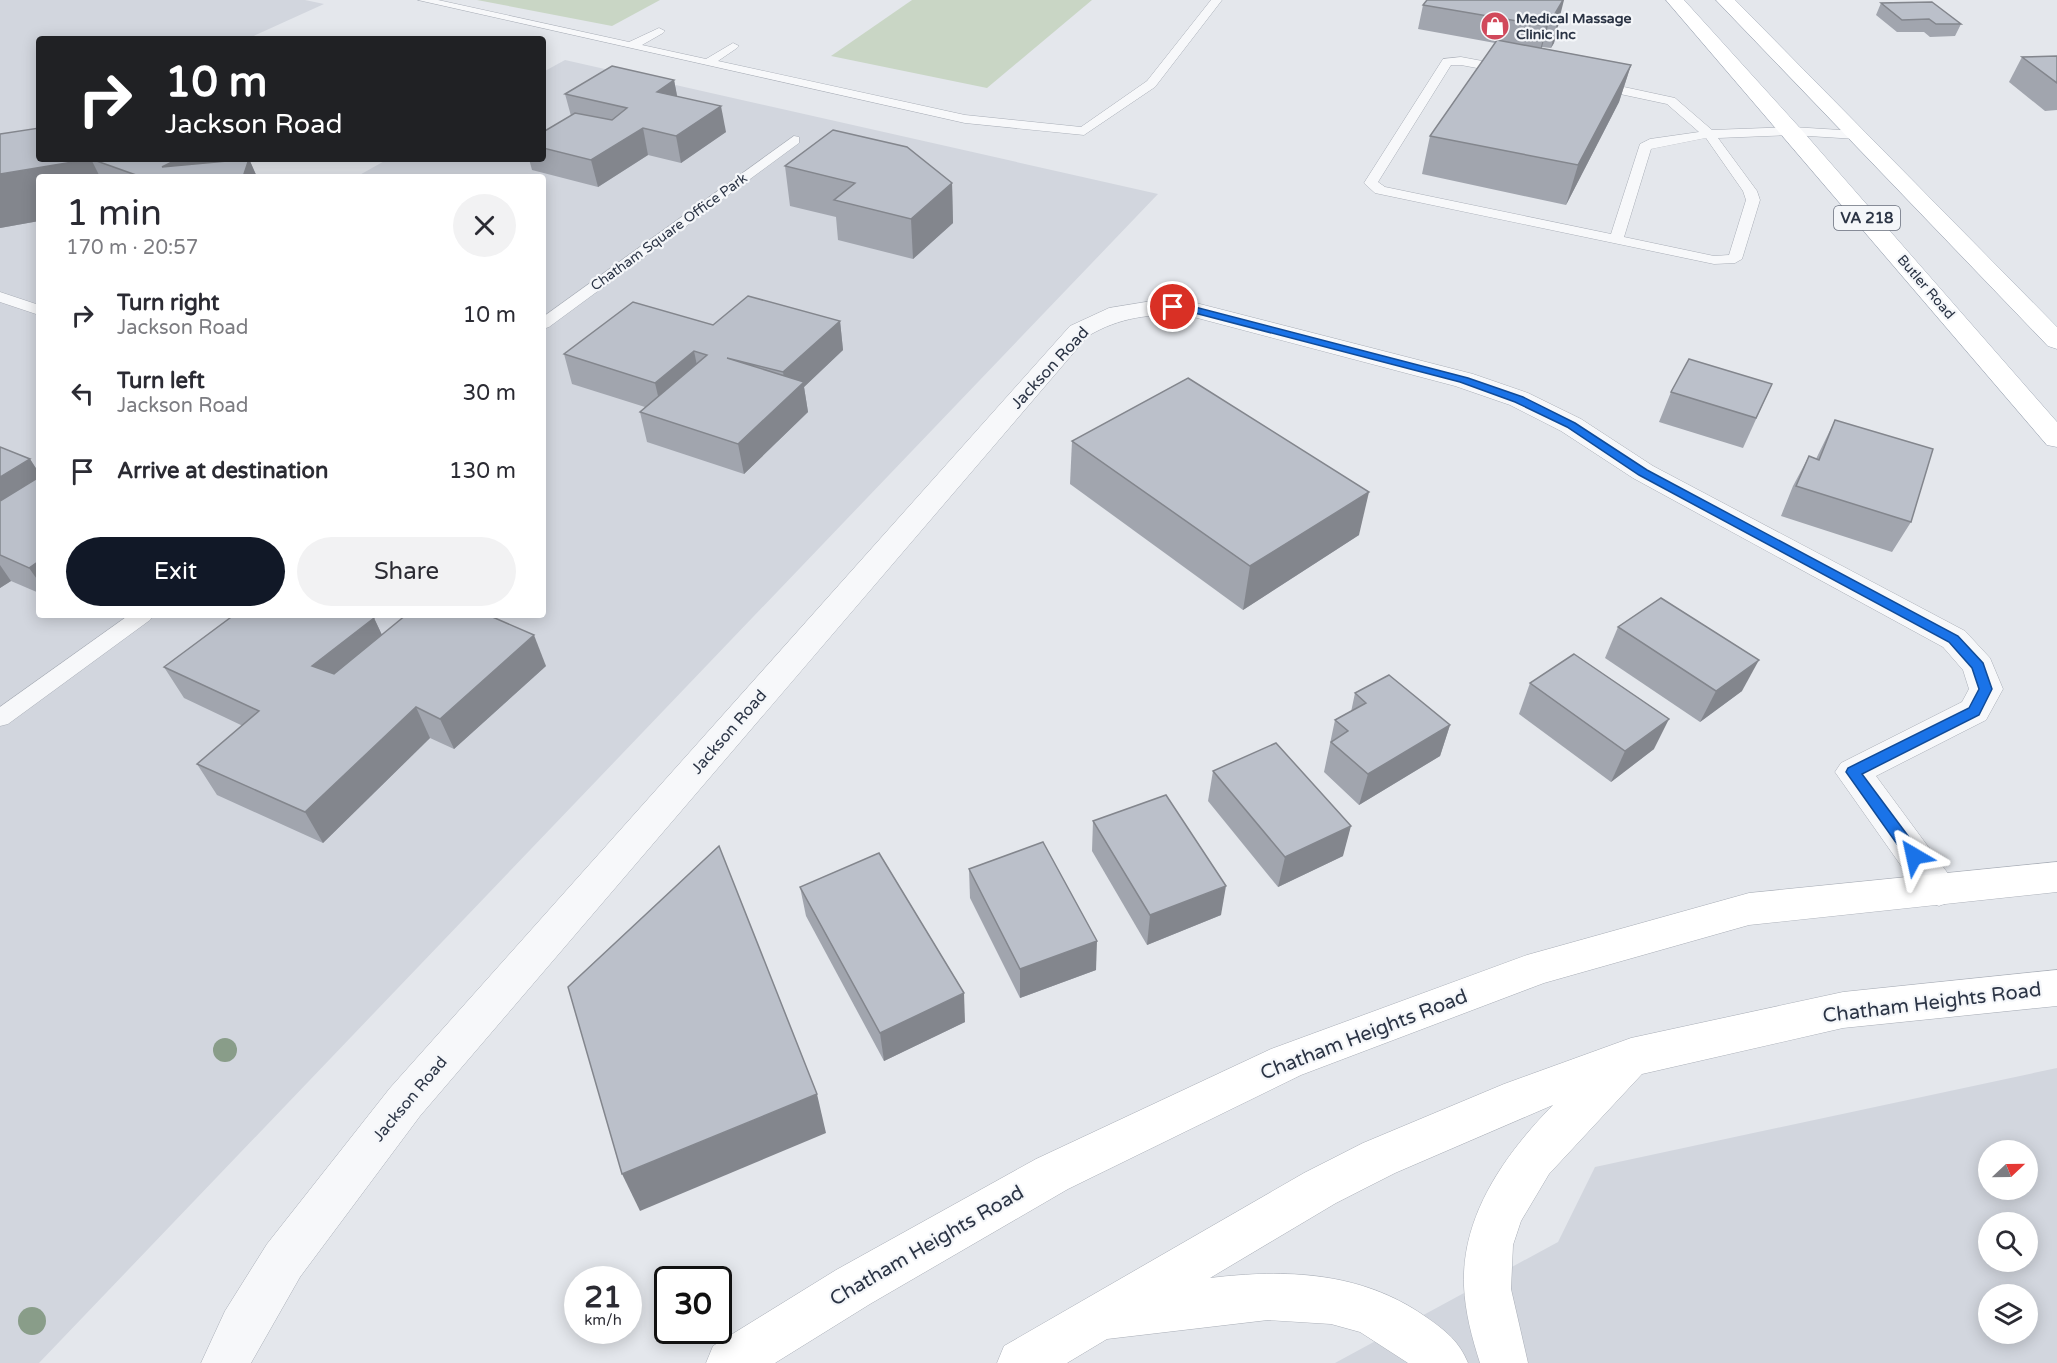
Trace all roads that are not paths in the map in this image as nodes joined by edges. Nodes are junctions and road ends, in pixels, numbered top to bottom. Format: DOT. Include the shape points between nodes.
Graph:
graph roads {
  1 [pos="423,0"];
  2 [pos="1218,0"];
  3 [pos="1675,0"];
  4 [pos="1725,0"];
  5 [pos="659,30"];
  6 [pos="632,45"];
  7 [pos="732,46"];
  8 [pos="709,62"];
  9 [pos="1528,73"];
  10 [pos="1584,83"];
  11 [pos="1792,131"];
  12 [pos="1709,134"];
  13 [pos="1857,135"];
  14 [pos="794,140"];
  15 [pos="1616,240"];
  16 [pos="0,297"];
  17 [pos="36,309"];
  18 [pos="546,322"];
  19 [pos="2057,341"];
  20 [pos="2057,439"];
  21 [pos="139,618"];
  22 [pos="0,718"];
  23 [pos="2057,877"];
  24 [pos="1939,890"];
  25 [pos="2057,988"];
  26 [pos="1632,1057"];
  27 [pos="1094,1320"];
  28 [pos="225,1363"];
  29 [pos="730,1363"];
  30 [pos="1021,1363"];
  31 [pos="1444,1363"];
  32 [pos="1504,1363"];
  1 -- 6 [label="lane"];
  2 -- 8 [label="lane" via="1151,84 1084,130 965,119"];
  3 -- 11 [label="main road, Butler Road / VA 218"];
  4 -- 13 [label="main road, VA 218"];
  5 -- 6 [label="lane"];
  6 -- 8 [label="lane"];
  7 -- 8 [label="lane"];
  9 -- 15 [label="lane" via="1447,62 1371,183 1380,190"];
  10 -- 12 [label="lane" via="1662,98 1678,106"];
  11 -- 12 [label="lane"];
  11 -- 13 [label="lane"];
  11 -- 20 [label="main road, Butler Road / VA 218"];
  12 -- 15 [label="lane" via="1645,147"];
  12 -- 15 [label="lane" via="1753,201 1735,259 1714,260"];
  13 -- 19 [label="main road, VA 218"];
  14 -- 18 [label="lane, Chatham Square Office Park"];
  16 -- 17 [label="lane"];
  21 -- 22 [label="lane"];
  23 -- 24 [label="main road, Chatham Heights Road"];
  24 -- 28 [label="street, Jackson Road" via="1853,772 1974,711 1986,689 1978,666 1954,639 1643,472 1571,425 1519,399 1464,380 1188,308 1123,310 1079,331 405,1102 320,1211 240,1329"];
  24 -- 29 [label="main road, Chatham Heights Road" via="1749,909 1541,967 1286,1062 1052,1174 853,1287"];
  25 -- 26 [label="main road, Chatham Heights Road" via="1843,1010"];
  26 -- 27 [label="main road, Chatham Heights Road" via="1519,1098 1379,1158 1320,1188"];
  26 -- 32 [label="main road" via="1528,1164 1494,1228 1487,1279 1494,1330"];
  27 -- 30 [label="main road, Chatham Heights Road"];
  27 -- 31 [label="main road" via="1253,1298 1310,1298 1361,1308 1384,1318"];
}
